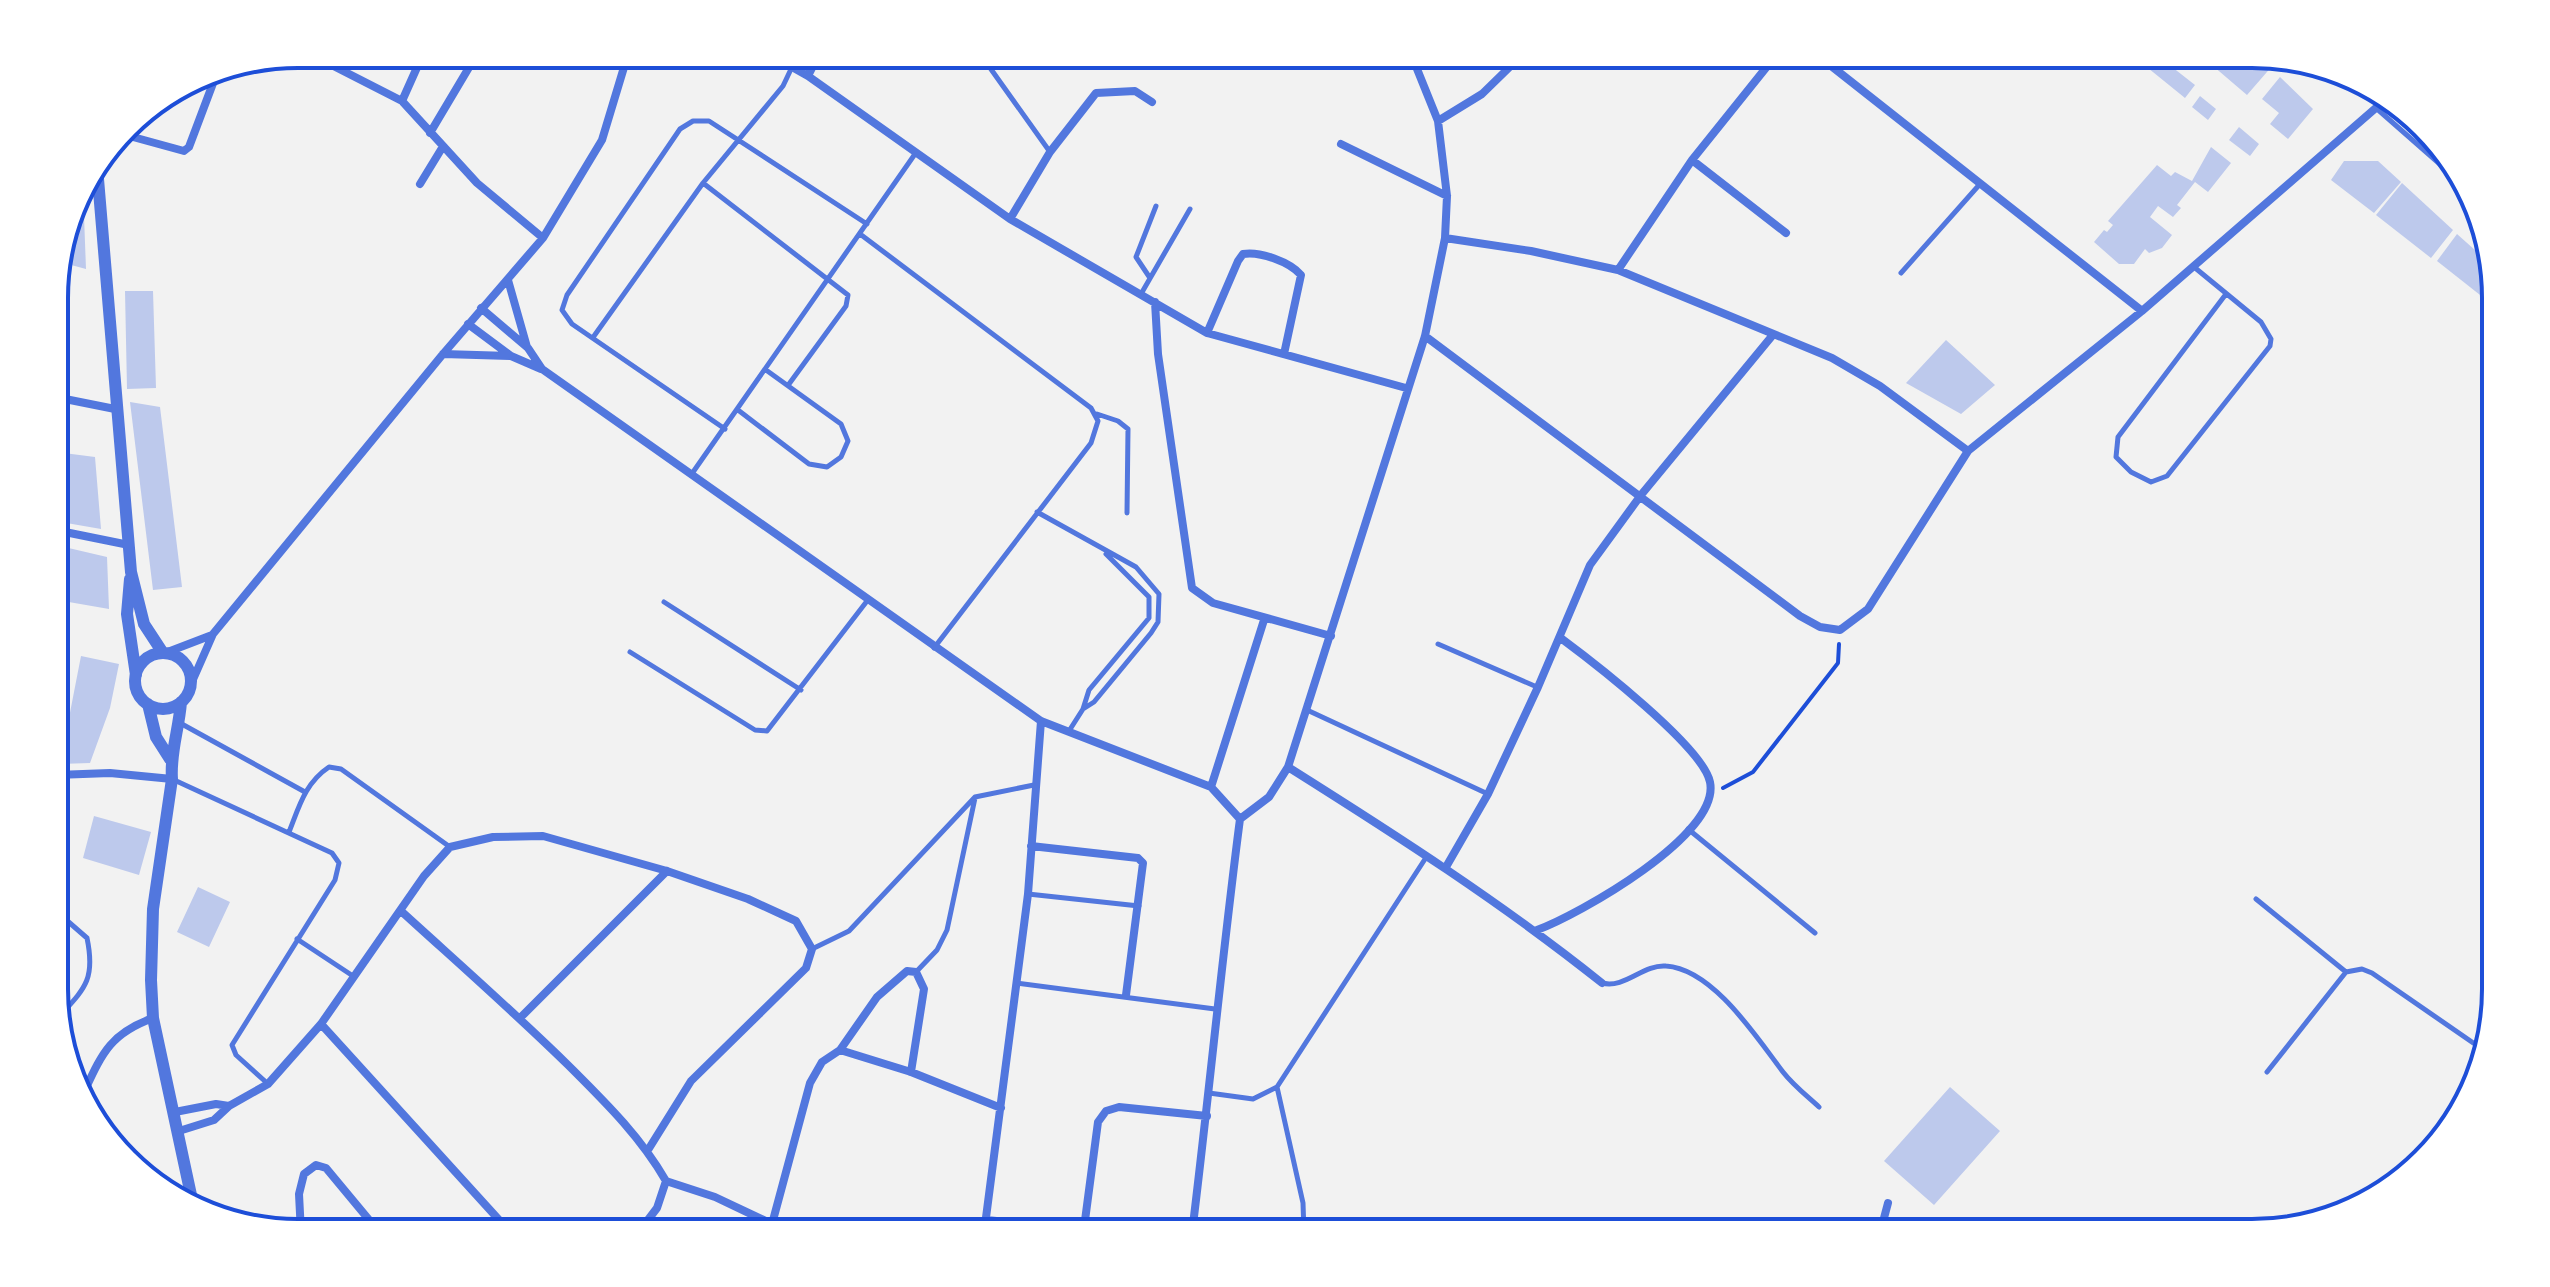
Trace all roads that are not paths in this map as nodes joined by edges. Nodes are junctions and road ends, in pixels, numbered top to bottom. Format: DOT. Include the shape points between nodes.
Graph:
graph roads {
  1 [pos="337,68"];
  2 [pos="417,68"];
  3 [pos="469,68"];
  4 [pos="624,68"];
  5 [pos="791,68"];
  6 [pos="795,68"];
  7 [pos="812,68"];
  8 [pos="990,68"];
  9 [pos="1417,68"];
  10 [pos="1510,68"];
  11 [pos="1766,68"];
  12 [pos="1834,68"];
  13 [pos="808,76"];
  14 [pos="212,85"];
  15 [pos="402,101"];
  16 [pos="1152,102"];
  17 [pos="2378,106"];
  18 [pos="2376,108"];
  19 [pos="1438,121"];
  20 [pos="430,133"];
  21 [pos="134,137"];
  22 [pos="738,139"];
  23 [pos="1341,144"];
  24 [pos="442,148"];
  25 [pos="1050,152"];
  26 [pos="915,154"];
  27 [pos="1692,160"];
  28 [pos="2436,160"];
  29 [pos="703,183"];
  30 [pos="98,184"];
  31 [pos="420,184"];
  32 [pos="1980,184"];
  33 [pos="1447,196"];
  34 [pos="1156,206"];
  35 [pos="1190,209"];
  36 [pos="1010,219"];
  37 [pos="867,224"];
  38 [pos="1786,233"];
  39 [pos="860,234"];
  40 [pos="543,238"];
  41 [pos="1445,238"];
  42 [pos="2194,267"];
  43 [pos="1618,270"];
  44 [pos="1901,273"];
  45 [pos="829,277"];
  46 [pos="1150,278"];
  47 [pos="508,280"];
  48 [pos="1141,294"];
  49 [pos="2226,294"];
  50 [pos="1155,302"];
  51 [pos="481,308"];
  52 [pos="2142,311"];
  53 [pos="468,324"];
  54 [pos="1207,333"];
  55 [pos="594,336"];
  56 [pos="1425,336"];
  57 [pos="1772,336"];
  58 [pos="528,348"];
  59 [pos="443,354"];
  60 [pos="1284,354"];
  61 [pos="511,356"];
  62 [pos="542,369"];
  63 [pos="766,370"];
  64 [pos="789,384"];
  65 [pos="1406,388"];
  66 [pos="68,400"];
  67 [pos="115,409"];
  68 [pos="738,410"];
  69 [pos="1096,413"];
  70 [pos="725,429"];
  71 [pos="1968,451"];
  72 [pos="691,475"];
  73 [pos="1641,495"];
  74 [pos="1037,512"];
  75 [pos="1127,513"];
  76 [pos="68,533"];
  77 [pos="129,545"];
  78 [pos="1102,551"];
  79 [pos="131,572"];
  80 [pos="867,601"];
  81 [pos="664,602"];
  82 [pos="1264,620"];
  83 [pos="213,634"];
  84 [pos="1331,636"];
  85 [pos="1562,639"];
  86 [pos="1438,644"];
  87 [pos="934,648"];
  88 [pos="630,652"];
  89 [pos="164,653"];
  90 [pos="136,675"];
  91 [pos="191,684"];
  92 [pos="1538,687"];
  93 [pos="801,690"];
  94 [pos="181,702"];
  95 [pos="148,704"];
  96 [pos="1083,709"];
  97 [pos="1307,710"];
  98 [pos="1041,721"];
  99 [pos="179,723"];
  100 [pos="1069,731"];
  101 [pos="170,759"];
  102 [pos="1288,767"];
  103 [pos="68,775"];
  104 [pos="172,779"];
  105 [pos="1034,785"];
  106 [pos="1211,787"];
  107 [pos="305,792"];
  108 [pos="1488,794"];
  109 [pos="975,797"];
  110 [pos="1240,819"];
  111 [pos="1687,829"];
  112 [pos="289,832"];
  113 [pos="1031,846"];
  114 [pos="450,847"];
  115 [pos="1428,855"];
  116 [pos="1446,867"];
  117 [pos="667,871"];
  118 [pos="1028,894"];
  119 [pos="2256,899"];
  120 [pos="1140,906"];
  121 [pos="401,911"];
  122 [pos="68,921"];
  123 [pos="1537,930"];
  124 [pos="1815,933"];
  125 [pos="297,939"];
  126 [pos="812,949"];
  127 [pos="916,972"];
  128 [pos="2346,972"];
  129 [pos="355,978"];
  130 [pos="1015,983"];
  131 [pos="1602,983"];
  132 [pos="1126,995"];
  133 [pos="69,1005"];
  134 [pos="1215,1009"];
  135 [pos="153,1018"];
  136 [pos="520,1018"];
  137 [pos="321,1024"];
  138 [pos="2475,1044"];
  139 [pos="840,1050"];
  140 [pos="911,1072"];
  141 [pos="2267,1072"];
  142 [pos="89,1082"];
  143 [pos="268,1084"];
  144 [pos="1277,1087"];
  145 [pos="1209,1093"];
  146 [pos="229,1106"];
  147 [pos="1819,1107"];
  148 [pos="1001,1108"];
  149 [pos="175,1112"];
  150 [pos="1207,1116"];
  151 [pos="179,1131"];
  152 [pos="648,1150"];
  153 [pos="666,1181"];
  154 [pos="191,1192"];
  155 [pos="1888,1203"];
  156 [pos="300,1219"];
  157 [pos="368,1219"];
  158 [pos="498,1219"];
  159 [pos="649,1219"];
  160 [pos="761,1219"];
  161 [pos="773,1219"];
  162 [pos="986,1219"];
  163 [pos="1085,1219"];
  164 [pos="1194,1219"];
  165 [pos="1304,1219"];
  166 [pos="1884,1219"];
  1 -- 15 [label="street"];
  2 -- 15 [label="street"];
  3 -- 20 [label="street"];
  4 -- 40 [label="street" via="602,140"];
  5 -- 22 [label="lane" via="783,86"];
  6 -- 13 [label="street"];
  7 -- 13 [label="street"];
  8 -- 25 [label="lane"];
  9 -- 19 [label="street"];
  10 -- 19 [label="street" via="1492,87"];
  11 -- 27 [label="street"];
  12 -- 32 [label="street"];
  13 -- 26 [label="street"];
  14 -- 21 [label="street" via="184,151"];
  15 -- 20 [label="street"];
  16 -- 25 [label="street" via="1135,91 1096,93"];
  17 -- 18 [label="street"];
  18 -- 28 [label="lane"];
  18 -- 42 [label="street"];
  19 -- 33 [label="street"];
  20 -- 24 [label="street"];
  22 -- 29 [label="lane"];
  22 -- 37 [label="lane"];
  22 -- 55 [label="lane" via="701,120 680,129 562,305 567,320"];
  23 -- 33 [label="street"];
  24 -- 31 [label="street"];
  24 -- 40 [label="street"];
  25 -- 36 [label="street"];
  26 -- 36 [label="street"];
  26 -- 37 [label="lane"];
  27 -- 38 [label="street"];
  27 -- 43 [label="street"];
  29 -- 45 [label="lane"];
  29 -- 55 [label="lane"];
  30 -- 67 [label="street"];
  32 -- 44 [label="lane"];
  32 -- 52 [label="street"];
  33 -- 41 [label="street"];
  34 -- 46 [label="lane" via="1136,257"];
  35 -- 46 [label="lane"];
  36 -- 48 [label="street"];
  37 -- 39 [label="lane"];
  39 -- 45 [label="lane"];
  39 -- 69 [label="lane"];
  40 -- 47 [label="street"];
  41 -- 43 [label="street"];
  41 -- 56 [label="street"];
  42 -- 49 [label="lane"];
  42 -- 52 [label="street"];
  43 -- 57 [label="street"];
  45 -- 63 [label="lane"];
  45 -- 64 [label="lane" via="849,301"];
  46 -- 48 [label="lane"];
  47 -- 51 [label="street"];
  47 -- 58 [label="street"];
  48 -- 50 [label="street"];
  49 -- 49 [label="lane" via="2118,437 2116,457 2151,482 2167,476 2270,346 2269,331"];
  50 -- 54 [label="street"];
  50 -- 82 [label="street" via="1188,578 1200,597"];
  51 -- 53 [label="street"];
  51 -- 58 [label="street"];
  52 -- 71 [label="street"];
  53 -- 59 [label="street"];
  53 -- 61 [label="street"];
  54 -- 60 [label="street"];
  54 -- 60 [label="street" via="1238,261 1253,252 1301,275"];
  55 -- 70 [label="lane"];
  56 -- 65 [label="street"];
  56 -- 73 [label="street"];
  57 -- 71 [label="street" via="1832,358 1880,386"];
  57 -- 73 [label="street"];
  58 -- 62 [label="street"];
  59 -- 61 [label="street"];
  59 -- 83 [label="street"];
  60 -- 65 [label="street"];
  61 -- 62 [label="street"];
  62 -- 72 [label="street"];
  63 -- 64 [label="lane"];
  63 -- 68 [label="lane"];
  64 -- 68 [label="lane" via="847,432 846,449 835,463 809,464"];
  65 -- 84 [label="street"];
  66 -- 67 [label="street"];
  67 -- 77 [label="street"];
  68 -- 70 [label="lane"];
  69 -- 74 [label="lane" via="1095,436"];
  69 -- 75 [label="lane" via="1128,429"];
  70 -- 72 [label="lane"];
  71 -- 73 [label="street" via="1868,609 1840,630 1800,616"];
  72 -- 80 [label="street"];
  73 -- 85 [label="street" via="1590,565"];
  74 -- 78 [label="lane"];
  74 -- 87 [label="lane"];
  76 -- 77 [label="street"];
  77 -- 79 [label="street"];
  78 -- 96 [label="lane" via="1142,588 1151,608 1143,628 1089,690"];
  78 -- 96 [label="lane" via="1153,582 1161,608 1151,633"];
  79 -- 89 [label="street" via="144,624"];
  79 -- 90 [label="street" via="127,614"];
  80 -- 87 [label="street"];
  80 -- 93 [label="lane"];
  81 -- 93 [label="lane"];
  82 -- 84 [label="street"];
  82 -- 106 [label="street"];
  83 -- 89 [label="street"];
  83 -- 91 [label="street"];
  84 -- 97 [label="street"];
  85 -- 92 [label="street"];
  85 -- 111 [label="street" via="1606,672 1706,770 1711,795"];
  86 -- 92 [label="lane"];
  87 -- 98 [label="street"];
  88 -- 93 [label="lane" via="761,732 772,728"];
  89 -- 90 [label="street" via="143,662"];
  89 -- 91 [label="street" via="187,667"];
  90 -- 95 [label="street" via="138,691"];
  91 -- 94 [label="street"];
  92 -- 108 [label="street"];
  94 -- 95 [label="street" via="169,708"];
  94 -- 99 [label="street"];
  95 -- 101 [label="street" via="156,737"];
  96 -- 100 [label="lane"];
  97 -- 102 [label="street"];
  97 -- 108 [label="lane"];
  98 -- 100 [label="street"];
  98 -- 105 [label="street"];
  99 -- 101 [label="street"];
  99 -- 107 [label="lane"];
  100 -- 106 [label="street"];
  101 -- 104 [label="street"];
  102 -- 110 [label="street" via="1269,797"];
  102 -- 115 [label="street"];
  103 -- 104 [label="street"];
  104 -- 112 [label="lane"];
  104 -- 135 [label="street" via="150,947"];
  105 -- 109 [label="lane"];
  105 -- 113 [label="street"];
  106 -- 110 [label="street"];
  107 -- 112 [label="lane"];
  107 -- 114 [label="lane" via="329,767 341,769"];
  108 -- 116 [label="street"];
  109 -- 126 [label="lane" via="849,931"];
  109 -- 127 [label="lane" via="947,930"];
  110 -- 134 [label="street"];
  111 -- 123 [label="street" via="1632,879 1568,919"];
  111 -- 124 [label="lane"];
  112 -- 125 [label="lane" via="332,853 339,863 335,880"];
  113 -- 118 [label="street"];
  113 -- 120 [label="street" via="1138,858 1143,863"];
  114 -- 117 [label="street" via="493,837 543,836"];
  114 -- 121 [label="street"];
  115 -- 116 [label="street"];
  115 -- 144 [label="lane"];
  116 -- 123 [label="street"];
  117 -- 126 [label="street" via="796,921"];
  117 -- 136 [label="street"];
  118 -- 120 [label="lane"];
  118 -- 130 [label="street"];
  119 -- 128 [label="lane"];
  120 -- 132 [label="street"];
  121 -- 129 [label="street"];
  121 -- 136 [label="street"];
  122 -- 133 [label="lane" via="87,938 91,958 85,987"];
  123 -- 131 [label="street"];
  125 -- 129 [label="lane"];
  125 -- 143 [label="lane" via="232,1045"];
  126 -- 152 [label="street" via="806,968 691,1081"];
  127 -- 139 [label="street" via="900,974 877,997"];
  127 -- 140 [label="street" via="924,989"];
  128 -- 138 [label="lane" via="2372,973"];
  128 -- 141 [label="lane"];
  129 -- 137 [label="street"];
  130 -- 132 [label="lane"];
  130 -- 148 [label="street"];
  131 -- 147 [label="lane" via="1615,984 1654,966 1693,974 1764,1043 1785,1074"];
  132 -- 134 [label="lane"];
  134 -- 145 [label="street"];
  135 -- 142 [label="street" via="127,1028 104,1050"];
  135 -- 149 [label="street"];
  136 -- 152 [label="street"];
  137 -- 143 [label="street"];
  137 -- 158 [label="street"];
  139 -- 140 [label="street"];
  139 -- 161 [label="street" via="822,1062 810,1083"];
  140 -- 148 [label="street"];
  143 -- 146 [label="street"];
  144 -- 145 [label="lane" via="1253,1099"];
  144 -- 165 [label="lane"];
  145 -- 150 [label="street"];
  146 -- 149 [label="street"];
  146 -- 151 [label="street" via="214,1120"];
  148 -- 162 [label="street"];
  149 -- 151 [label="street"];
  150 -- 163 [label="street" via="1119,1107 1106,1111 1098,1122"];
  150 -- 164 [label="street"];
  151 -- 154 [label="street"];
  152 -- 153 [label="street"];
  153 -- 159 [label="street"];
  153 -- 160 [label="street"];
  155 -- 166 [label="street"];
  156 -- 157 [label="street" via="304,1174 316,1165 326,1168"];
}
